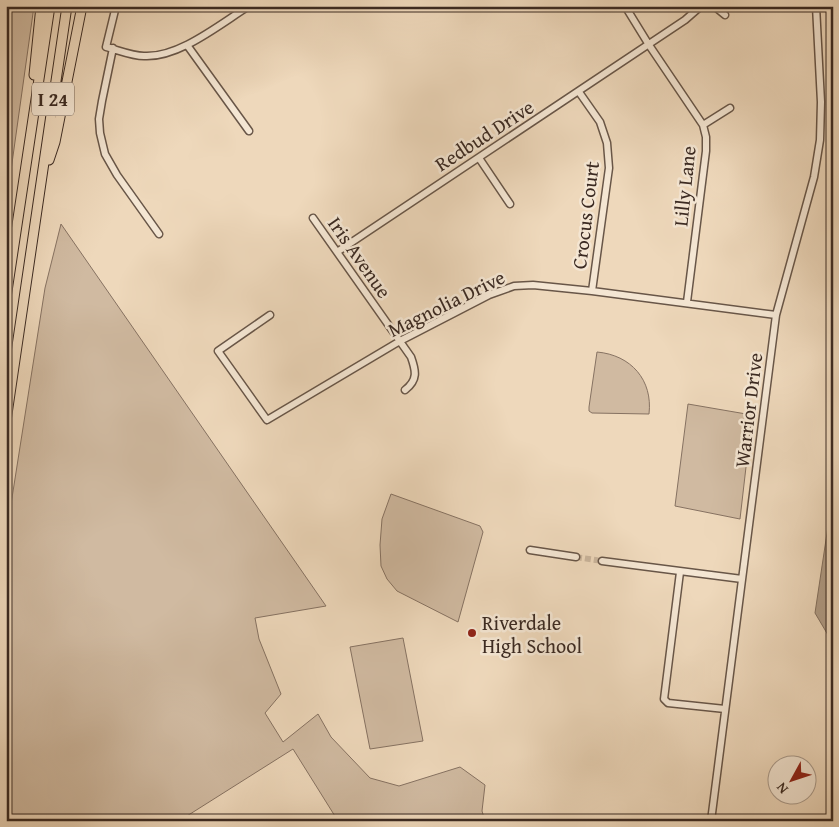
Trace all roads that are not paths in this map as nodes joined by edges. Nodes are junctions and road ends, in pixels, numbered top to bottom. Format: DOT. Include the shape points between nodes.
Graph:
graph roads {
  1 [pos="41,6"];
  2 [pos="50,6"];
  3 [pos="67,6"];
  4 [pos="82,6"];
  5 [pos="116,6"];
  6 [pos="249,6"];
  7 [pos="625,6"];
  8 [pos="701,6"];
  9 [pos="714,6"];
  10 [pos="816,6"];
  11 [pos="725,15"];
  12 [pos="187,45"];
  13 [pos="649,45"];
  14 [pos="110,47"];
  15 [pos="579,92"];
  16 [pos="730,108"];
  17 [pos="703,125"];
  18 [pos="249,131"];
  19 [pos="479,158"];
  20 [pos="23,192"];
  21 [pos="40,192"];
  22 [pos="510,204"];
  23 [pos="313,218"];
  24 [pos="159,234"];
  25 [pos="337,252"];
  26 [pos="592,290"];
  27 [pos="6,298"];
  28 [pos="687,302"];
  29 [pos="270,314"];
  30 [pos="776,315"];
  31 [pos="400,341"];
  32 [pos="405,390"];
  33 [pos="6,421"];
  34 [pos="530,550"];
  35 [pos="576,557"];
  36 [pos="602,560"];
  37 [pos="680,572"];
  38 [pos="742,579"];
  39 [pos="725,709"];
  40 [pos="711,821"];
  1 -- 20 [label="highway"];
  2 -- 20 [label="highway, I 24"];
  3 -- 21 [label="highway, I 24"];
  4 -- 21 [label="highway" via="55,142"];
  5 -- 14 [label="street"];
  6 -- 12 [label="street"];
  7 -- 13 [label="street, Lilly Lane"];
  8 -- 13 [label="street, Redbud Drive"];
  9 -- 11 [label="street"];
  10 -- 30 [label="street, Warrior Drive" via="820,140 814,177"];
  12 -- 14 [label="street" via="163,54 144,56"];
  12 -- 18 [label="street"];
  13 -- 15 [label="street, Redbud Drive"];
  13 -- 17 [label="street, Lilly Lane"];
  14 -- 24 [label="street" via="99,119 105,154"];
  15 -- 19 [label="street, Redbud Drive"];
  15 -- 26 [label="street, Crocus Court" via="600,122 608,143 609,168"];
  16 -- 17 [label="street"];
  17 -- 28 [label="street, Lilly Lane" via="706,151"];
  19 -- 22 [label="street"];
  19 -- 25 [label="street, Redbud Drive"];
  20 -- 27 [label="highway, I 24"];
  21 -- 33 [label="highway, I 24"];
  23 -- 25 [label="street, Iris Avenue"];
  25 -- 31 [label="street, Iris Avenue"];
  26 -- 28 [label="street, Magnolia Drive"];
  26 -- 31 [label="street, Magnolia Drive" via="514,286 489,295"];
  28 -- 30 [label="street, Magnolia Drive"];
  29 -- 31 [label="street, Magnolia Drive" via="218,351 267,420"];
  30 -- 38 [label="street, Warrior Drive"];
  31 -- 32 [label="street, Iris Avenue" via="416,369 416,377"];
  34 -- 35 [label="street"];
  36 -- 37 [label="street"];
  37 -- 38 [label="street"];
  37 -- 39 [label="street" via="664,698 668,703"];
  38 -- 39 [label="street, Warrior Drive"];
  39 -- 40 [label="street, Warrior Drive"];
}
